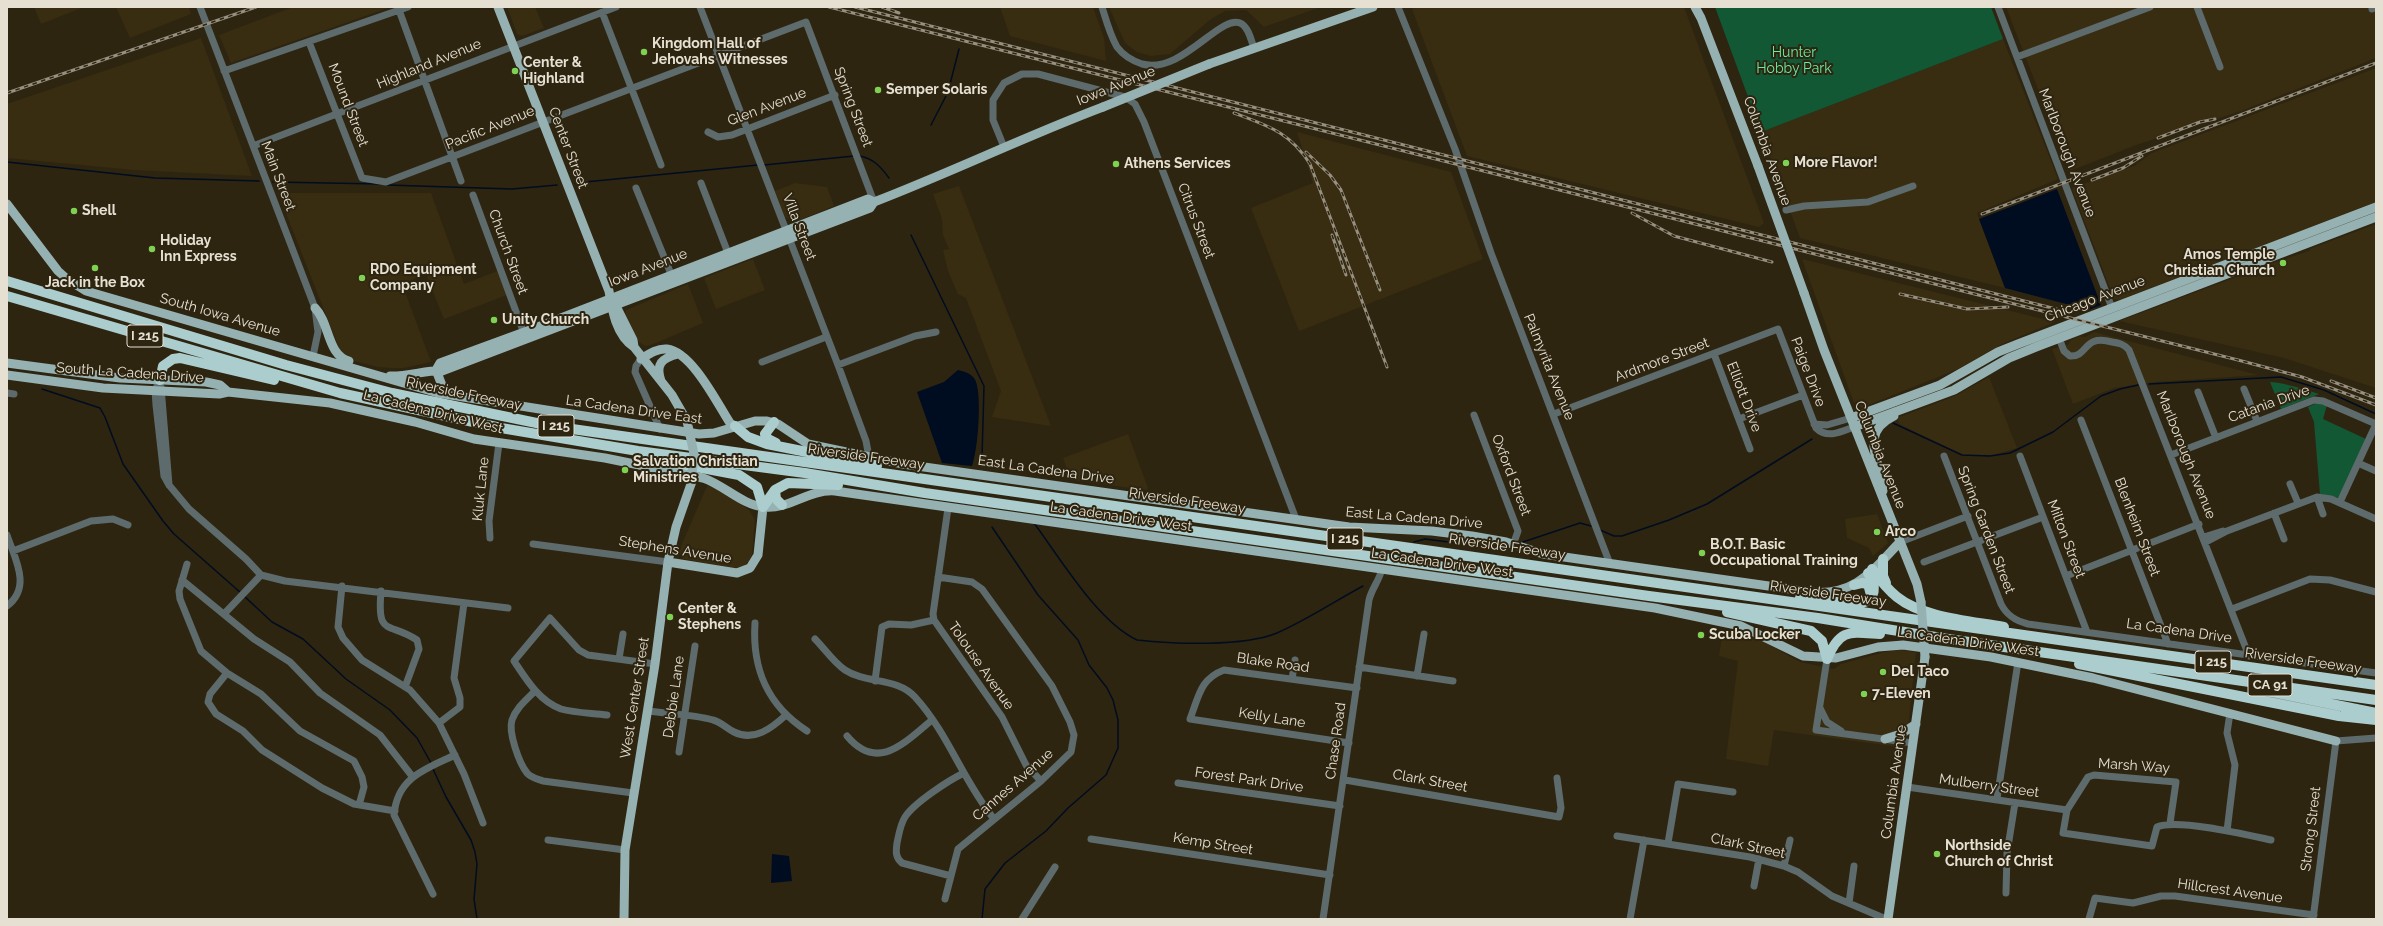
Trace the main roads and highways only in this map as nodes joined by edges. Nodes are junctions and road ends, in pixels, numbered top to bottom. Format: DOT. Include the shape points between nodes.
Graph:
graph roads {
  1 [pos="498,7"];
  2 [pos="1373,7"];
  3 [pos="1695,7"];
  4 [pos="1702,7"];
  5 [pos="1701,18"];
  6 [pos="7,204"];
  7 [pos="2376,207"];
  8 [pos="2376,217"];
  9 [pos="788,235"];
  10 [pos="7,276"];
  11 [pos="7,281"];
  12 [pos="19,284"];
  13 [pos="7,296"];
  14 [pos="610,298"];
  15 [pos="2153,302"];
  16 [pos="614,307"];
  17 [pos="315,308"];
  18 [pos="2112,308"];
  19 [pos="2055,329"];
  20 [pos="525,336"];
  21 [pos="2058,338"];
  22 [pos="678,354"];
  23 [pos="641,358"];
  24 [pos="7,363"];
  25 [pos="436,370"];
  26 [pos="370,372"];
  27 [pos="7,375"];
  28 [pos="381,376"];
  29 [pos="160,380"];
  30 [pos="662,384"];
  31 [pos="228,392"];
  32 [pos="340,393"];
  33 [pos="451,395"];
  34 [pos="1918,404"];
  35 [pos="351,407"];
  36 [pos="722,411"];
  37 [pos="1850,418"];
  38 [pos="774,422"];
  39 [pos="735,426"];
  40 [pos="1854,427"];
  41 [pos="714,433"];
  42 [pos="786,447"];
  43 [pos="638,451"];
  44 [pos="927,480"];
  45 [pos="691,484"];
  46 [pos="775,490"];
  47 [pos="926,493"];
  48 [pos="1883,500"];
  49 [pos="782,505"];
  50 [pos="763,507"];
  51 [pos="1900,542"];
  52 [pos="1883,559"];
  53 [pos="668,562"];
  54 [pos="1870,571"];
  55 [pos="1854,585"];
  56 [pos="1889,590"];
  57 [pos="1649,596"];
  58 [pos="1764,599"];
  59 [pos="1868,600"];
  60 [pos="1948,639"];
  61 [pos="2050,640"];
  62 [pos="1985,643"];
  63 [pos="1827,659"];
  64 [pos="2164,670"];
  65 [pos="2376,685"];
  66 [pos="2376,700"];
  67 [pos="2376,713"];
  68 [pos="2376,720"];
  69 [pos="1916,724"];
  70 [pos="1885,739"];
  71 [pos="2336,742"];
  72 [pos="624,919"];
  73 [pos="1887,919"];
  1 -- 14 [label="main road, Center Street"];
  2 -- 9 [label="main road, Iowa Avenue, bridge" via="1209,64 874,202 870,208"];
  3 -- 5 [label="main road, Columbia Avenue"];
  4 -- 5 [label="main road, Columbia Avenue"];
  5 -- 37 [label="main road, Columbia Avenue, bridge"];
  6 -- 26 [label="main road, South Iowa Avenue" via="58,271 86,291"];
  7 -- 18 [label="main road, Chicago Avenue"];
  8 -- 15 [label="main road, Chicago Avenue"];
  9 -- 14 [label="main road, Iowa Avenue" via="728,253"];
  9 -- 16 [label="main road, Iowa Avenue"];
  10 -- 12 [label="highway"];
  11 -- 12 [label="highway, Riverside Freeway / I 215"];
  12 -- 44 [label="highway, Riverside Freeway / I 215" via="286,365 450,406 551,426"];
  13 -- 32 [label="highway, Riverside Freeway / I 215"];
  14 -- 16 [label="main road, Center Street"];
  14 -- 20 [label="main road, Iowa Avenue"];
  15 -- 18 [label="main road" via="2137,303 2116,311"];
  15 -- 21 [label="main road, Chicago Avenue"];
  16 -- 20 [label="main road, Iowa Avenue"];
  16 -- 23 [label="main road, Center Street" via="634,340 634,347"];
  17 -- 26 [label="main road" via="322,316 339,357 361,365"];
  18 -- 19 [label="main road, Chicago Avenue"];
  19 -- 21 [label="main road"];
  19 -- 37 [label="main road, Chicago Avenue" via="1998,352 1940,385"];
  20 -- 25 [label="main road, Iowa Avenue" via="442,372"];
  21 -- 34 [label="main road, Chicago Avenue" via="2009,358 1954,390"];
  22 -- 23 [label="main road" via="667,349"];
  22 -- 30 [label="main road" via="660,362 658,370"];
  22 -- 36 [label="main road" via="694,368"];
  23 -- 30 [label="main road, Center Street"];
  24 -- 29 [label="main road, South La Cadena Drive" via="100,376"];
  25 -- 28 [label="main road, Iowa Avenue" via="412,376"];
  25 -- 33 [label="main road" via="443,388"];
  26 -- 28 [label="main road"];
  27 -- 31 [label="main road, South La Cadena Drive" via="103,388 219,394"];
  28 -- 33 [label="main road, La Cadena Drive East"];
  29 -- 31 [label="main road, South La Cadena Drive" via="206,382 220,385"];
  29 -- 32 [label="highway" via="163,366 173,359 180,358 325,393"];
  30 -- 45 [label="main road, Center Street, bridge" via="680,406 687,421 694,454"];
  31 -- 35 [label="main road, South La Cadena Drive" via="312,400"];
  32 -- 43 [label="highway, Riverside Freeway / I 215" via="501,428"];
  33 -- 41 [label="main road, La Cadena Drive East" via="699,434"];
  34 -- 40 [label="main road, Chicago Avenue"];
  34 -- 48 [label="main road" via="1884,422 1875,436 1874,454 1880,470"];
  35 -- 50 [label="main road, La Cadena Drive West" via="474,439 605,458 704,478 741,499"];
  36 -- 39 [label="main road"];
  36 -- 41 [label="main road" via="722,420"];
  37 -- 40 [label="main road, Columbia Avenue"];
  38 -- 39 [label="main road, La Cadena Drive East" via="761,421"];
  38 -- 42 [label="highway" via="765,431 765,436"];
  38 -- 55 [label="main road, East La Cadena Drive" via="808,444 954,471 1349,527 1432,531 1499,540 1543,554 1816,593 1833,593"];
  39 -- 41 [label="main road, La Cadena Drive East"];
  39 -- 42 [label="highway" via="748,437"];
  40 -- 48 [label="main road, Columbia Avenue"];
  42 -- 44 [label="highway" via="868,465 910,471"];
  43 -- 47 [label="highway, Riverside Freeway / I 215" via="805,473"];
  43 -- 50 [label="highway" via="660,460 739,475 757,487"];
  44 -- 58 [label="highway, Riverside Freeway / I 215" via="1520,562"];
  45 -- 53 [label="main road, West Center Street" via="676,527"];
  46 -- 47 [label="highway" via="783,484 798,482 900,493"];
  46 -- 49 [label="highway" via="776,499"];
  46 -- 50 [label="highway"];
  47 -- 57 [label="highway, Riverside Freeway / I 215"];
  48 -- 51 [label="main road, Columbia Avenue"];
  49 -- 50 [label="main road, La Cadena Drive West"];
  49 -- 63 [label="main road, La Cadena Drive West" via="806,495 826,491 1681,612 1741,626 1803,656"];
  50 -- 53 [label="main road, Stephens Avenue" via="758,555 750,568 737,573"];
  51 -- 52 [label="main road, East La Cadena Drive"];
  51 -- 69 [label="main road, Columbia Avenue, bridge" via="1921,602 1925,657"];
  52 -- 54 [label="main road, East La Cadena Drive"];
  52 -- 56 [label="highway" via="1883,576"];
  53 -- 72 [label="main road, West Center Street" via="648,711 625,850"];
  54 -- 55 [label="main road, East La Cadena Drive"];
  54 -- 56 [label="highway"];
  54 -- 59 [label="highway" via="1875,588"];
  55 -- 59 [label="highway" via="1864,583 1870,586 1871,595"];
  56 -- 61 [label="highway" via="1914,607 1952,618 2024,631"];
  57 -- 60 [label="highway, Riverside Freeway / I 215" via="1818,618"];
  57 -- 63 [label="highway" via="1658,601 1811,630 1822,641"];
  58 -- 59 [label="highway" via="1790,597 1859,604"];
  58 -- 61 [label="highway, Riverside Freeway / I 215"];
  60 -- 62 [label="highway, Riverside Freeway / I 215"];
  60 -- 63 [label="highway" via="1849,633 1838,638"];
  61 -- 65 [label="highway, Riverside Freeway / I 215"];
  62 -- 64 [label="highway, Riverside Freeway / CA 91"];
  62 -- 68 [label="highway, I 215" via="2306,709"];
  63 -- 71 [label="main road, La Cadena Drive West" via="1846,657 1878,647 1903,645 2018,662 2093,678"];
  64 -- 66 [label="highway, Riverside Freeway / CA 91"];
  64 -- 67 [label="highway"];
  69 -- 70 [label="main road" via="1901,734"];
  69 -- 73 [label="main road, Columbia Avenue"];
}
